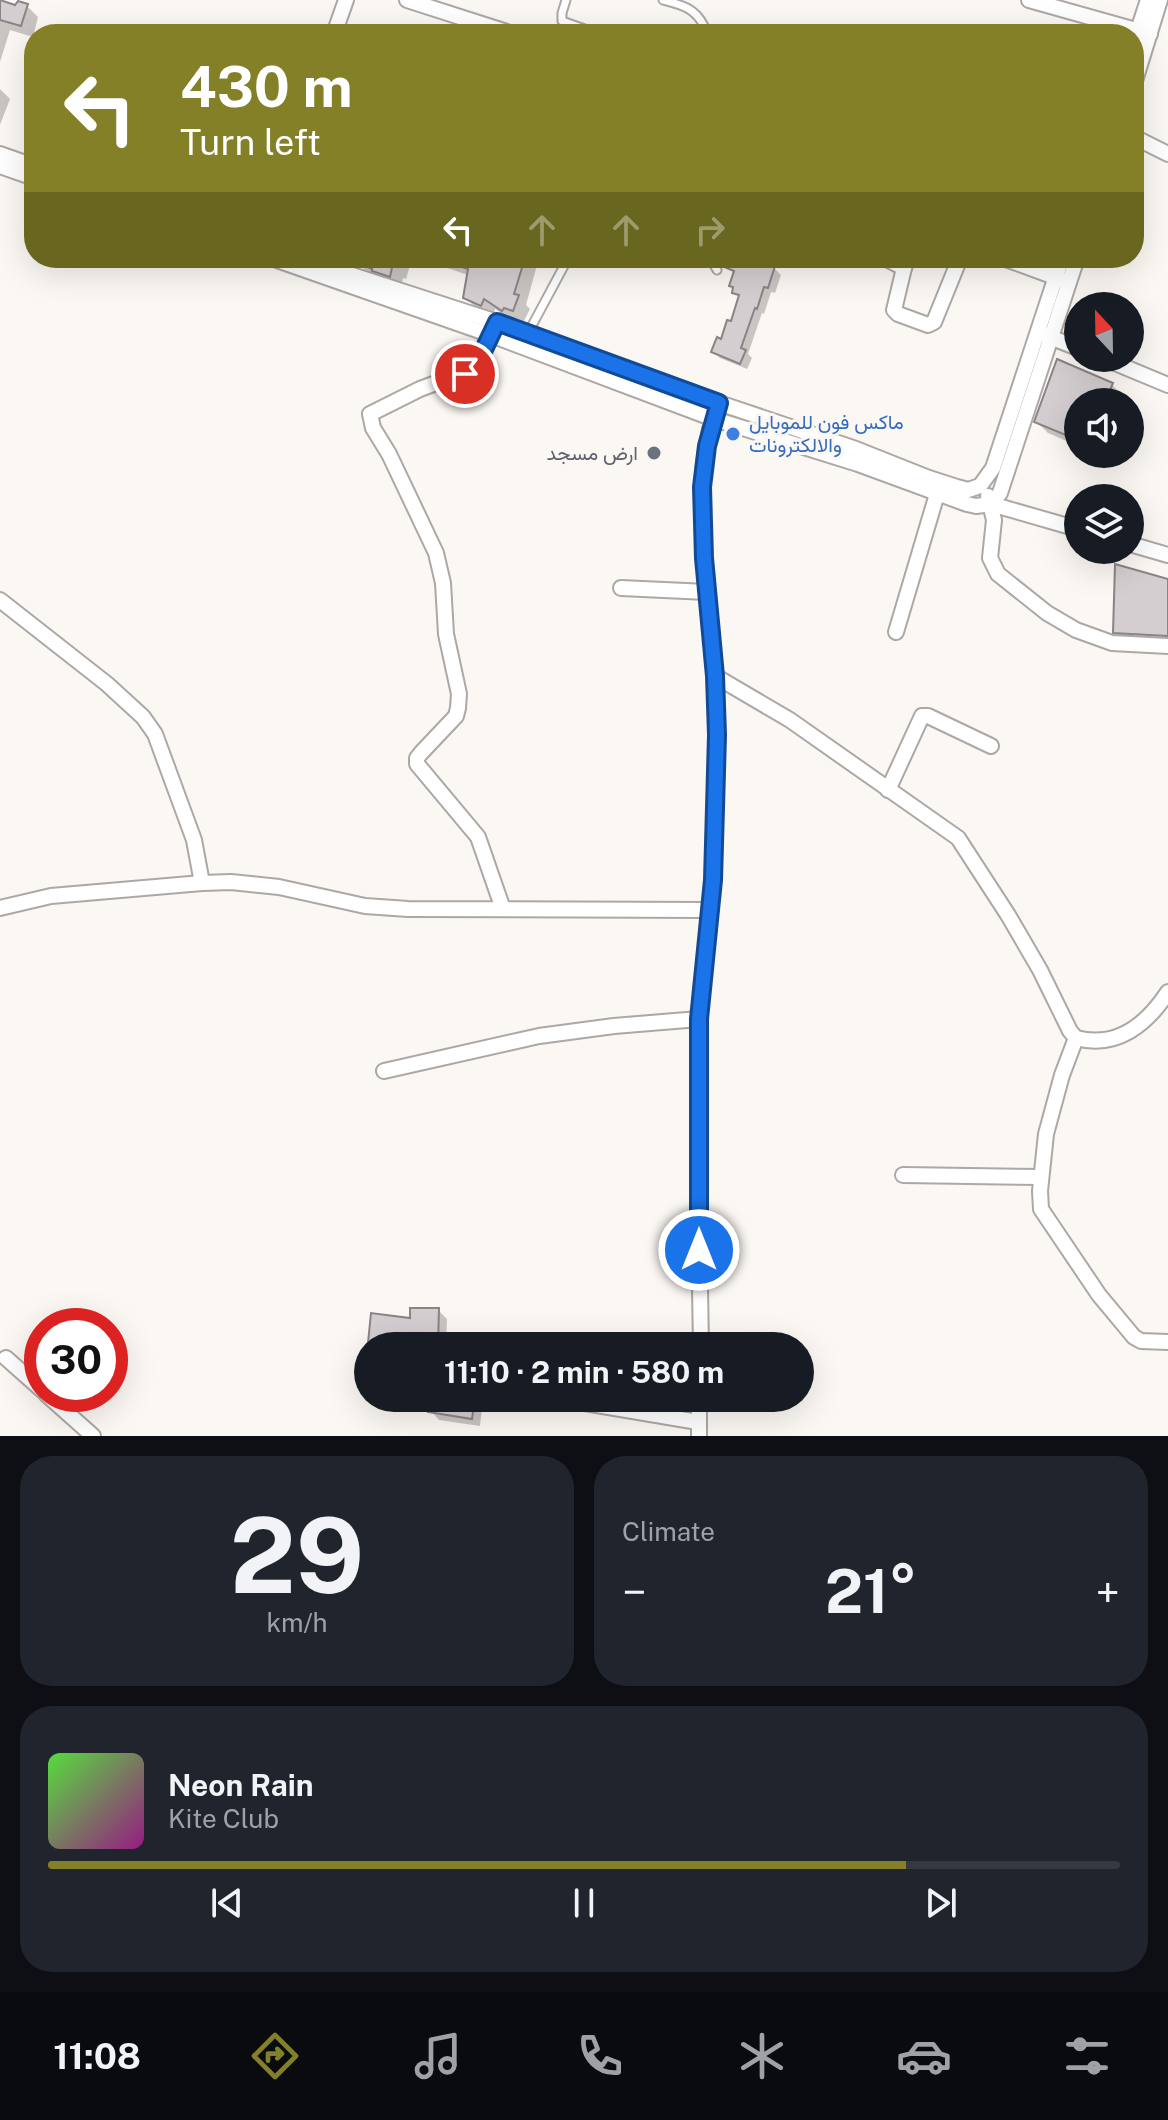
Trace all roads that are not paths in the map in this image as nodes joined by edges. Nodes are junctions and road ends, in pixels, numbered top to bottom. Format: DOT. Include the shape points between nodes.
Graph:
graph roads {
  1 [pos="346,0"];
  2 [pos="355,0"];
  3 [pos="407,0"];
  4 [pos="566,0"];
  5 [pos="663,0"];
  6 [pos="1029,0"];
  7 [pos="1148,0"];
  8 [pos="1160,0"];
  9 [pos="338,24"];
  10 [pos="347,24"];
  11 [pos="482,24"];
  12 [pos="571,24"];
  13 [pos="703,24"];
  14 [pos="1103,24"];
  15 [pos="1143,24"];
  16 [pos="1144,29"];
  17 [pos="1144,142"];
  18 [pos="0,154"];
  19 [pos="1168,154"];
  20 [pos="24,162"];
  21 [pos="0,166"];
  22 [pos="24,174"];
  23 [pos="303,268"];
  24 [pos="327,268"];
  25 [pos="563,268"];
  26 [pos="905,268"];
  27 [pos="956,268"];
  28 [pos="1030,268"];
  29 [pos="1062,268"];
  30 [pos="1070,268"];
  31 [pos="1062,280"];
  32 [pos="494,328"];
  33 [pos="528,333"];
  34 [pos="1045,335"];
  35 [pos="1064,342"];
  36 [pos="1137,372"];
  37 [pos="1168,385"];
  38 [pos="719,403"];
  39 [pos="714,419"];
  40 [pos="983,485"];
  41 [pos="937,494"];
  42 [pos="991,504"];
  43 [pos="1064,525"];
  44 [pos="1144,548"];
  45 [pos="1168,555"];
  46 [pos="621,588"];
  47 [pos="707,592"];
  48 [pos="0,600"];
  49 [pos="896,632"];
  50 [pos="1168,646"];
  51 [pos="715,676"];
  52 [pos="991,746"];
  53 [pos="888,790"];
  54 [pos="202,883"];
  55 [pos="0,908"];
  56 [pos="503,909"];
  57 [pos="709,910"];
  58 [pos="1168,992"];
  59 [pos="699,1019"];
  60 [pos="1076,1038"];
  61 [pos="384,1071"];
  62 [pos="903,1175"];
  63 [pos="1041,1177"];
  64 [pos="701,1332"];
  65 [pos="1168,1342"];
  66 [pos="6,1358"];
  67 [pos="24,1374"];
  68 [pos="66,1412"];
  69 [pos="620,1412"];
  70 [pos="698,1429"];
  71 [pos="93,1436"];
  1 -- 9 [label="street"];
  2 -- 10 [label="street"];
  3 -- 11 [label="street"];
  4 -- 12 [label="lane" via="562,21"];
  5 -- 13 [label="lane" via="690,8"];
  6 -- 14 [label="street"];
  7 -- 15 [label="street"];
  8 -- 16 [label="street"];
  17 -- 19 [label="street"];
  18 -- 20 [label="street"];
  21 -- 22 [label="street"];
  23 -- 32 [label="street"];
  24 -- 32 [label="street"];
  25 -- 33 [label="lane"];
  26 -- 27 [label="street" via="894,310 924,324 934,322"];
  28 -- 31 [label="street"];
  29 -- 31 [label="street"];
  30 -- 31 [label="street"];
  31 -- 34 [label="street"];
  32 -- 33 [label="street"];
  32 -- 39 [label="street"];
  32 -- 56 [label="street" via="471,370 370,414 436,553 459,694 456,716 417,764 478,837"];
  33 -- 38 [label="street"];
  34 -- 35 [label="street"];
  34 -- 40 [label="street"];
  34 -- 42 [label="street" via="1000,493"];
  36 -- 37 [label="street"];
  38 -- 39 [label="street"];
  38 -- 40 [label="street" via="957,487"];
  39 -- 41 [label="street"];
  39 -- 47 [label="street" via="702,487"];
  40 -- 42 [label="street"];
  41 -- 42 [label="street" via="976,506"];
  41 -- 49 [label="street"];
  42 -- 43 [label="street"];
  42 -- 50 [label="street" via="990,558 998,574 1076,630 1112,643"];
  44 -- 45 [label="street"];
  46 -- 47 [label="street"];
  47 -- 51 [label="street"];
  48 -- 54 [label="street" via="143,717 155,734 194,840"];
  51 -- 53 [label="street" via="790,720"];
  51 -- 57 [label="street" via="716,832"];
  52 -- 53 [label="street" via="922,716"];
  53 -- 60 [label="street" via="958,838"];
  54 -- 55 [label="street" via="51,896"];
  54 -- 56 [label="street" via="279,887 365,906"];
  56 -- 57 [label="street"];
  57 -- 59 [label="street"];
  58 -- 60 [label="street" via="1136,1029 1115,1039"];
  59 -- 61 [label="street" via="539,1036"];
  59 -- 64 [label="street"];
  60 -- 63 [label="street" via="1046,1134"];
  62 -- 63 [label="street"];
  63 -- 65 [label="street" via="1041,1209 1099,1295 1136,1339"];
  66 -- 67 [label="street"];
  68 -- 71 [label="street"];
  69 -- 70 [label="street"];
}
